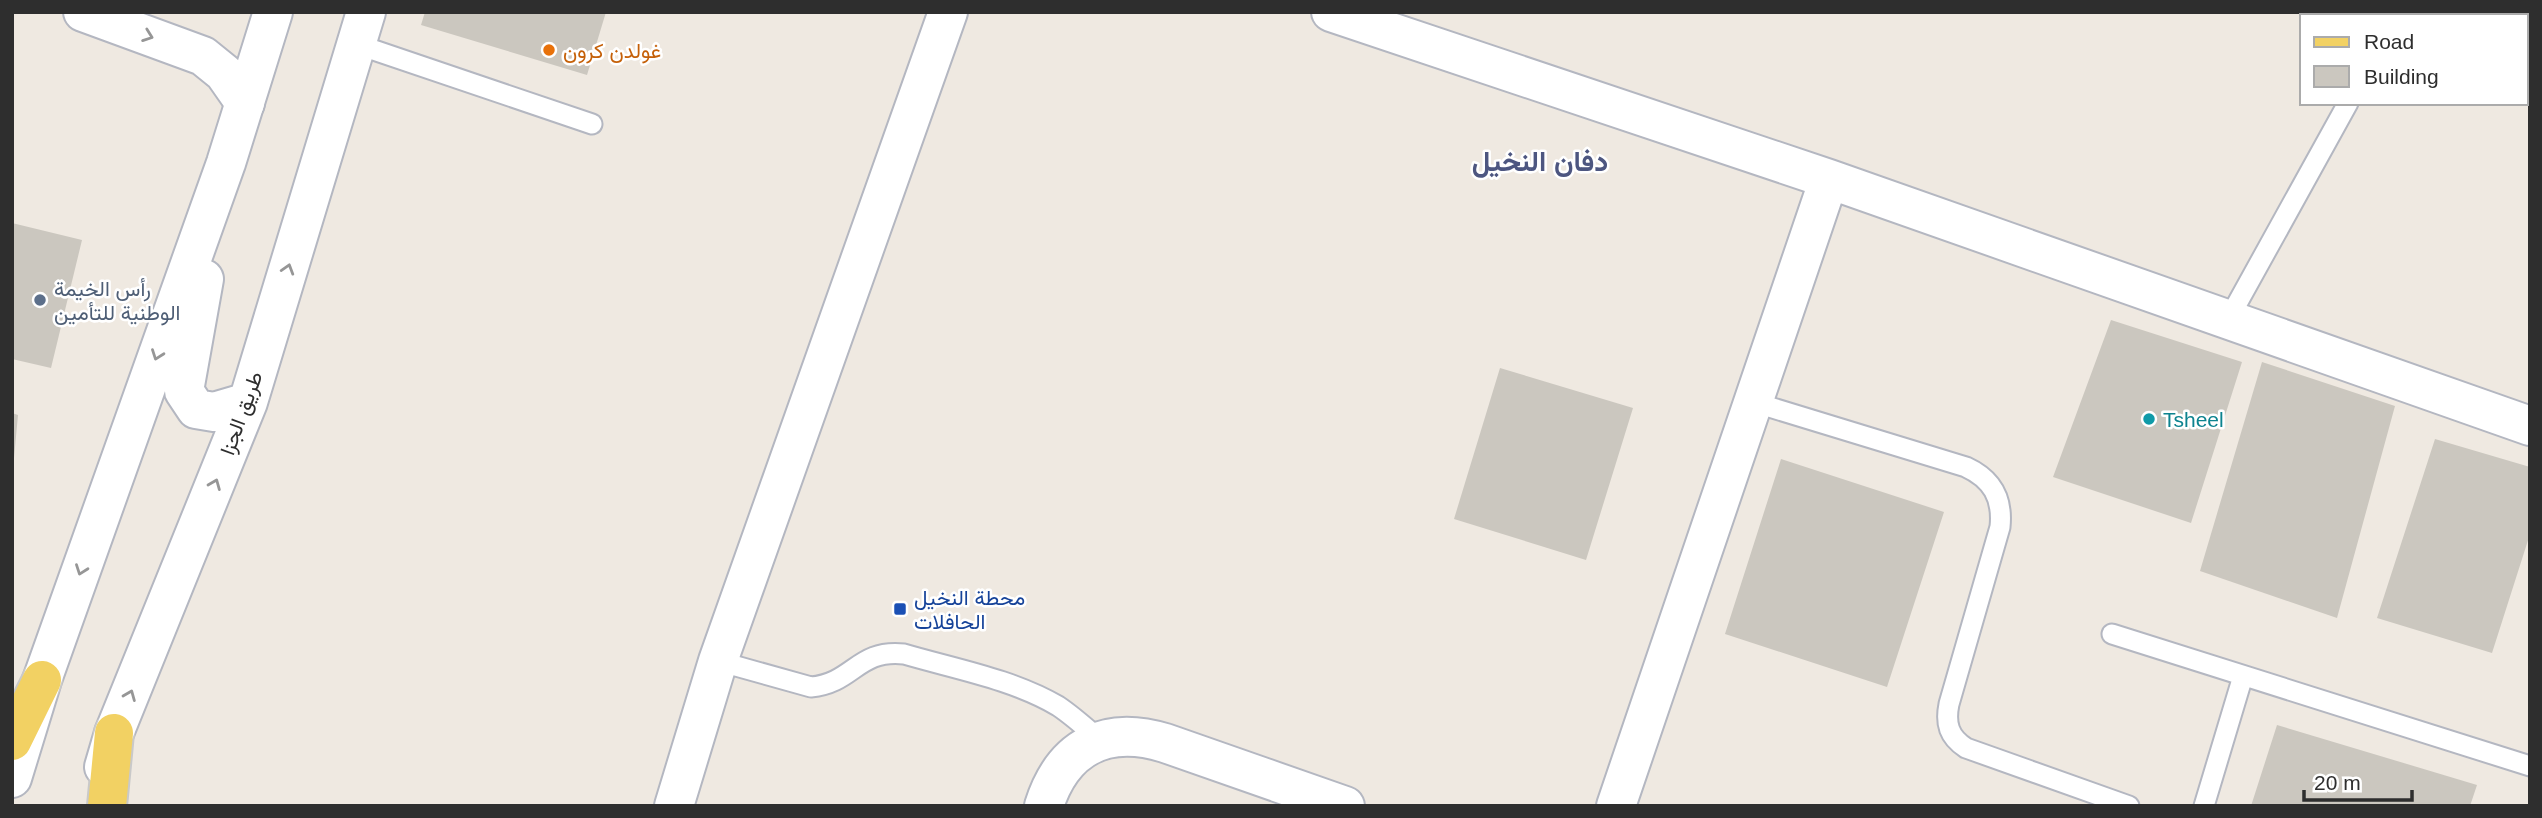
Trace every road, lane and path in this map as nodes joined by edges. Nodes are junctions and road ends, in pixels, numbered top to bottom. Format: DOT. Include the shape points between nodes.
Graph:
graph roads {
  1 [pos="83,12"];
  2 [pos="273,12"];
  3 [pos="948,12"];
  4 [pos="1331,12"];
  5 [pos="361,28"];
  6 [pos="245,103"];
  7 [pos="2347,105"];
  8 [pos="592,124"];
  9 [pos="226,163"];
  10 [pos="1829,179"];
  11 [pos="2228,320"];
  12 [pos="247,402"];
  13 [pos="1753,402"];
  14 [pos="2530,426"];
  15 [pos="2112,634"];
  16 [pos="718,661"];
  17 [pos="2243,676"];
  18 [pos="42,680"];
  19 [pos="114,733"];
  20 [pos="1100,740"];
  21 [pos="12,741"];
  22 [pos="2530,766"];
  23 [pos="12,778"];
  24 [pos="93,806"];
  25 [pos="107,806"];
  26 [pos="674,806"];
  27 [pos="1044,806"];
  28 [pos="1345,806"];
  29 [pos="1616,806"];
  30 [pos="2129,806"];
  31 [pos="2204,806"];
  1 -- 6 [label="street, one-way" via="203,56 224,73"];
  2 -- 6 [label="street"];
  3 -- 16 [label="street"];
  4 -- 10 [label="street"];
  5 -- 8 [label="lane"];
  12 -- 5 [label="street, طريق الجزا, one-way"];
  6 -- 9 [label="street"];
  7 -- 11 [label="lane"];
  9 -- 12 [label="street" via="184,391 196,409 214,412"];
  9 -- 18 [label="street, one-way"];
  10 -- 11 [label="street"];
  10 -- 13 [label="street"];
  11 -- 14 [label="street"];
  19 -- 12 [label="street, طريق الجزا, one-way"];
  13 -- 29 [label="street"];
  13 -- 30 [label="lane" via="1966,467 1988,480 2000,502 2000,527 1949,704 1951,734 1966,748"];
  15 -- 17 [label="lane"];
  16 -- 20 [label="lane" via="811,687 839,681 875,655 904,654 1033,694 1057,706"];
  16 -- 26 [label="street"];
  17 -- 22 [label="lane"];
  17 -- 31 [label="lane"];
  18 -- 21 [label="main road"];
  18 -- 23 [label="street"];
  19 -- 24 [label="street, طريق الجزا"];
  19 -- 25 [label="main road"];
  20 -- 27 [label="street" via="1063,765"];
  20 -- 28 [label="street" via="1144,736"];
}
